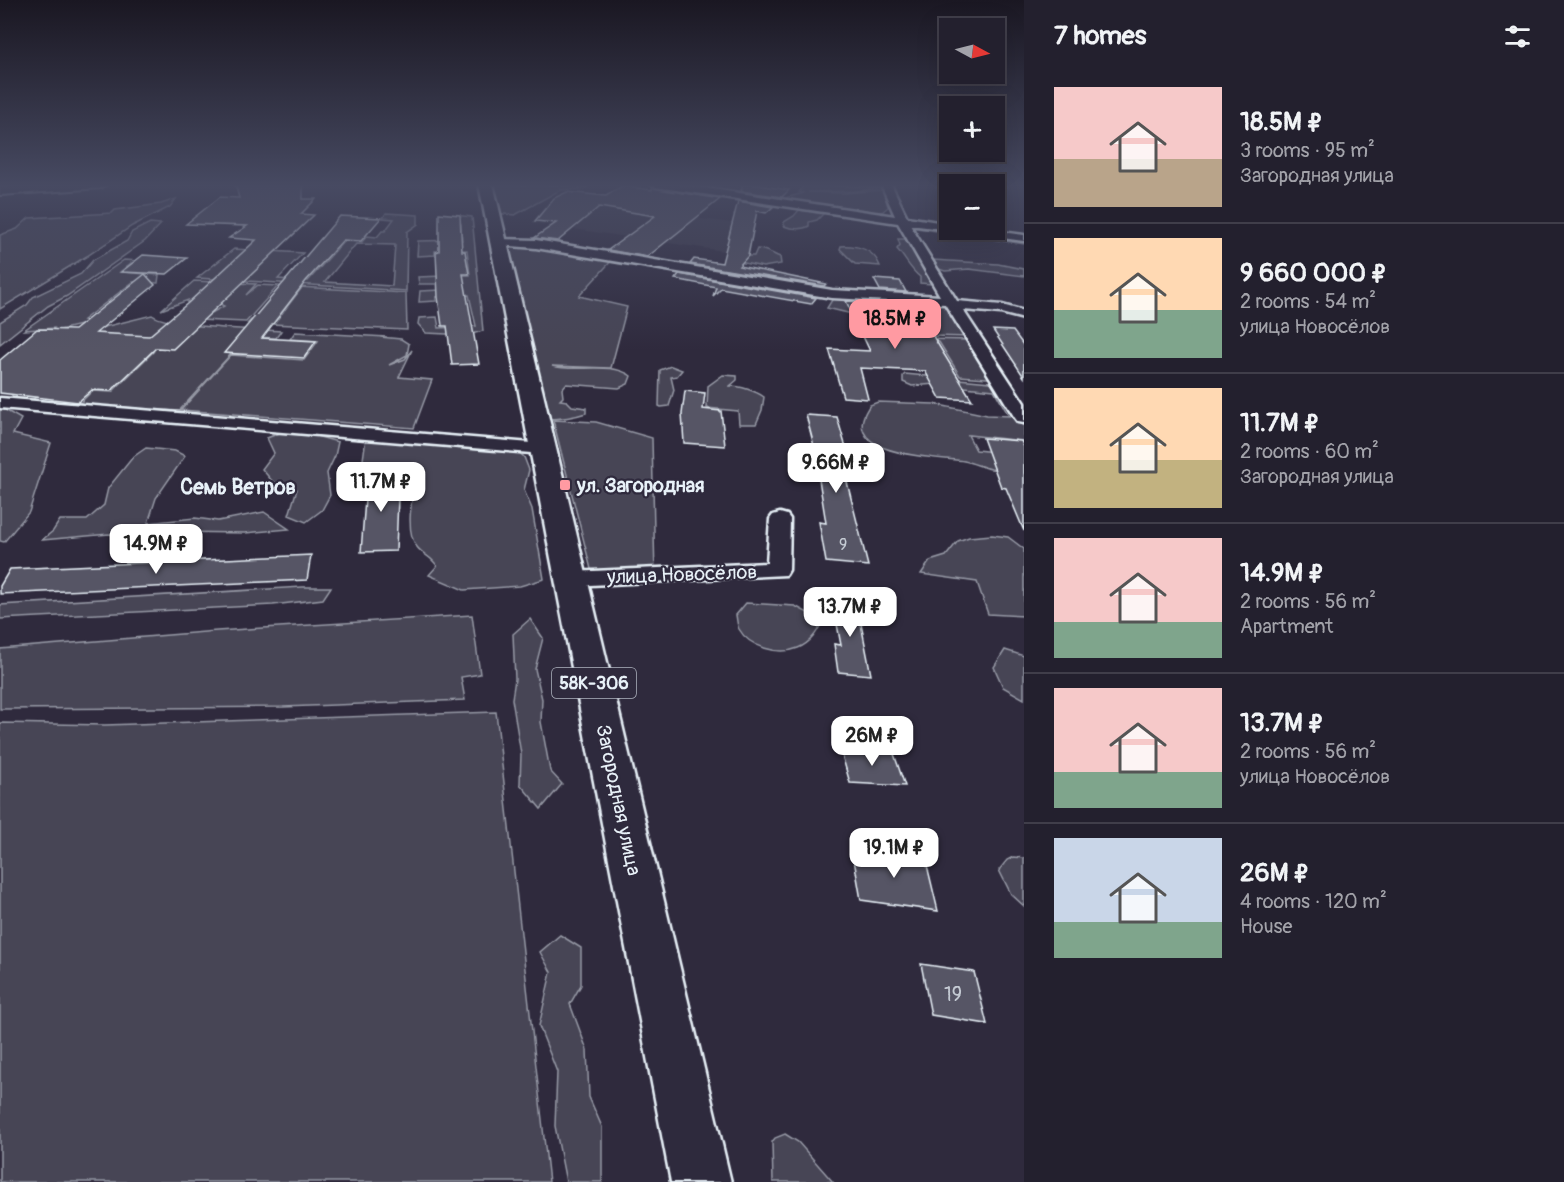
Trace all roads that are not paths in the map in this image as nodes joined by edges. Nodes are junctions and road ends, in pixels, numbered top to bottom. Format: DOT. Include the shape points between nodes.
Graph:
graph roads {
  1 [pos="911,239"];
  2 [pos="498,242"];
  3 [pos="949,302"];
  4 [pos="1024,315"];
  5 [pos="0,403"];
  6 [pos="1024,418"];
  7 [pos="543,449"];
  8 [pos="780,519"];
  9 [pos="571,579"];
  10 [pos="701,1182"];
  1 -- 3 [label="street"];
  2 -- 3 [label="street" via="536,244 832,294"];
  2 -- 7 [label="highway, Загородная улица / 58К-306"];
  3 -- 4 [label="street"];
  3 -- 6 [label="street" via="1004,380"];
  5 -- 7 [label="street"];
  7 -- 9 [label="highway, Загородная улица / 58К-306"];
  8 -- 9 [label="street, улица Новосёлов" via="778,570"];
  9 -- 10 [label="highway, Загородная улица / 58К-306"];
}
